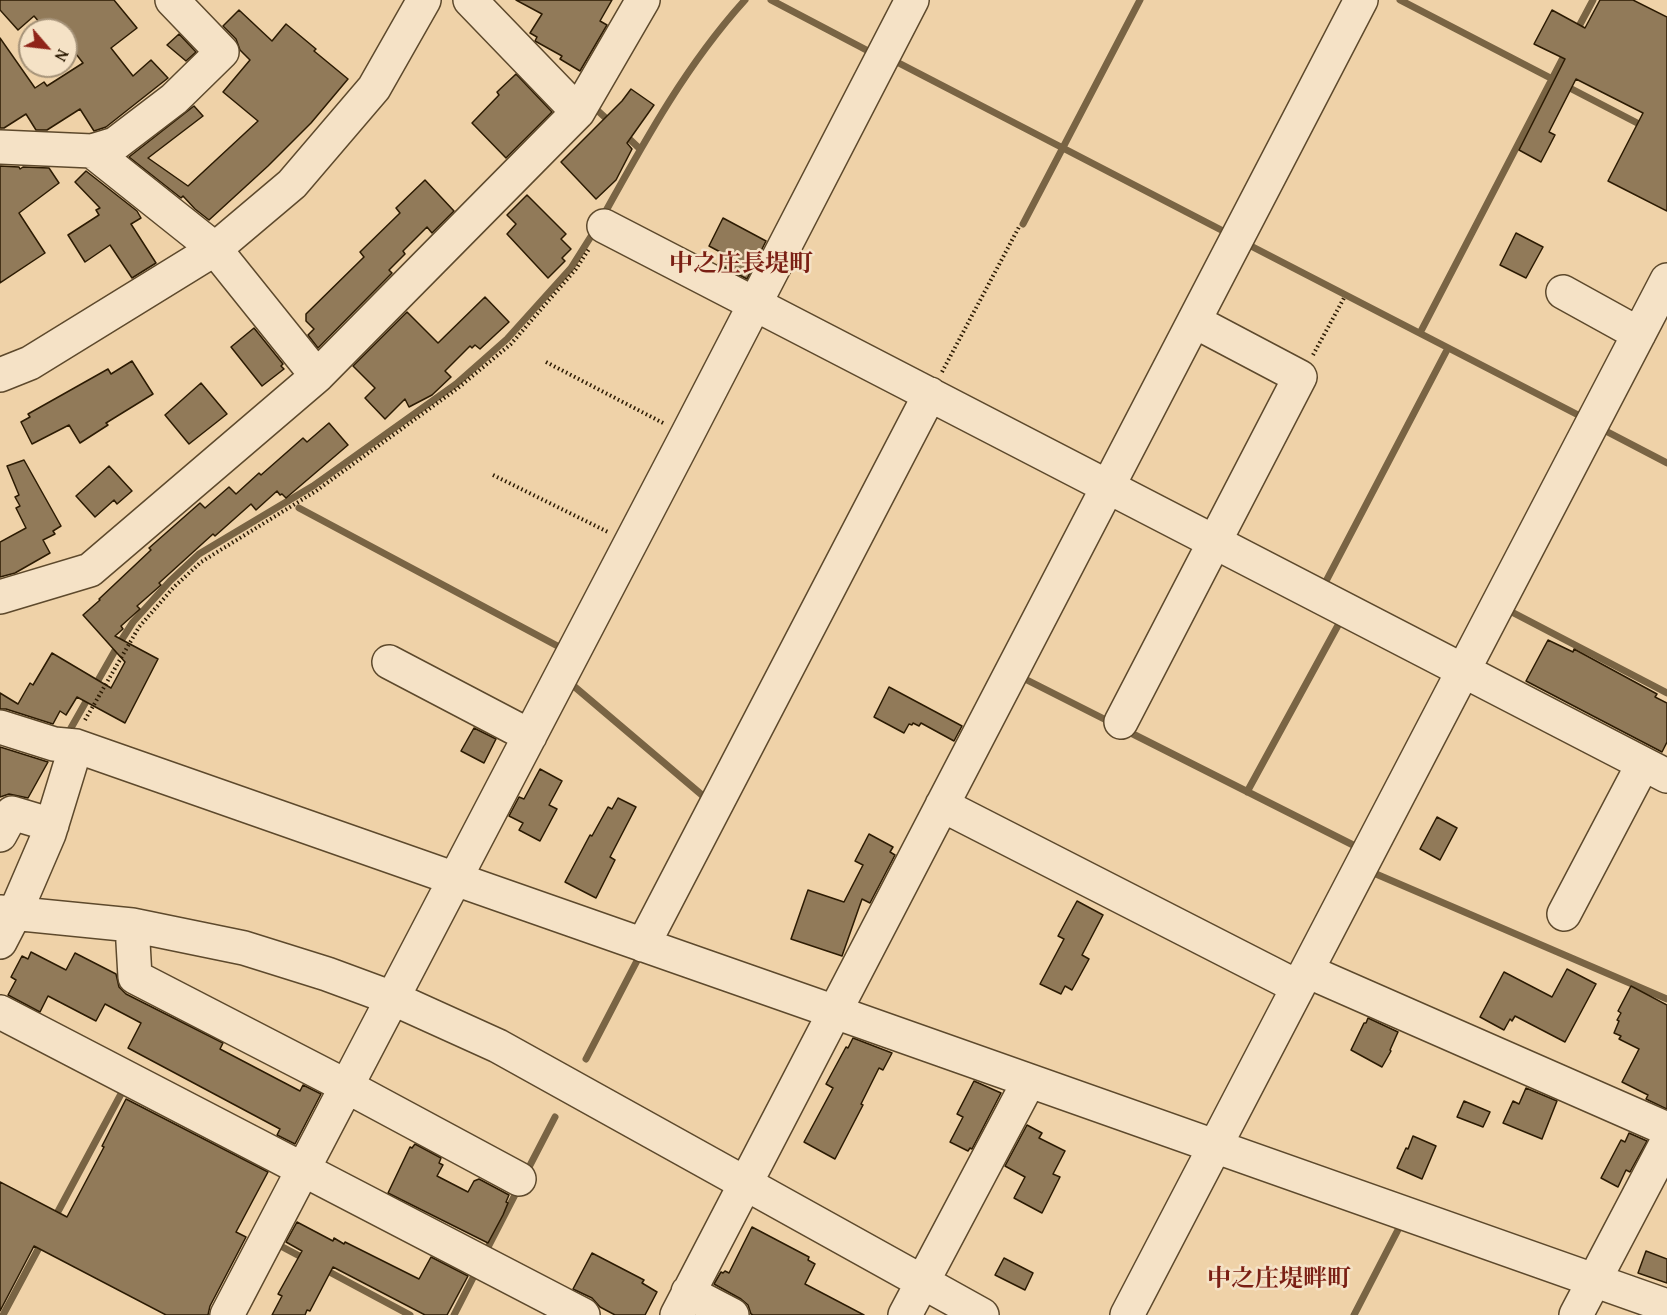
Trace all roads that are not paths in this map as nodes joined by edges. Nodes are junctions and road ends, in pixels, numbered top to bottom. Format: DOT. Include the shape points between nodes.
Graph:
graph roads {
  1 [pos="172,0"];
  2 [pos="424,0"];
  3 [pos="470,0"];
  4 [pos="643,0"];
  5 [pos="912,0"];
  6 [pos="1361,0"];
  7 [pos="578,112"];
  8 [pos="0,147"];
  9 [pos="92,151"];
  10 [pos="604,226"];
  11 [pos="215,249"];
  12 [pos="1667,280"];
  13 [pos="1563,292"];
  14 [pos="756,304"];
  15 [pos="1194,321"];
  16 [pos="1639,334"];
  17 [pos="0,375"];
  18 [pos="317,376"];
  19 [pos="930,394"];
  20 [pos="1108,486"];
  21 [pos="1215,542"];
  22 [pos="0,597"];
  23 [pos="389,662"];
  24 [pos="1463,670"];
  25 [pos="1121,722"];
  26 [pos="0,727"];
  27 [pos="531,736"];
  28 [pos="76,746"];
  29 [pos="1655,770"];
  30 [pos="942,806"];
  31 [pos="52,825"];
  32 [pos="0,835"];
  33 [pos="0,849"];
  34 [pos="33,872"];
  35 [pos="454,880"];
  36 [pos="8,913"];
  37 [pos="1564,914"];
  38 [pos="132,925"];
  39 [pos="0,942"];
  40 [pos="643,945"];
  41 [pos="1303,979"];
  42 [pos="392,998"];
  43 [pos="0,1011"];
  44 [pos="835,1012"];
  45 [pos="1029,1081"];
  46 [pos="346,1086"];
  47 [pos="1667,1129"];
  48 [pos="1667,1142"];
  49 [pos="1216,1146"];
  50 [pos="303,1169"];
  51 [pos="519,1179"];
  52 [pos="745,1183"];
  53 [pos="1594,1280"];
  54 [pos="923,1282"];
  55 [pos="682,1304"];
  56 [pos="1667,1306"];
  57 [pos="227,1315"];
  58 [pos="582,1315"];
  59 [pos="732,1315"];
  60 [pos="905,1315"];
  61 [pos="982,1315"];
  62 [pos="1128,1315"];
  63 [pos="1576,1315"];
  1 -- 9 [label="street" via="222,52 174,99 115,144"];
  2 -- 11 [label="street" via="374,88 292,184"];
  3 -- 7 [label="street"];
  4 -- 7 [label="street"];
  5 -- 14 [label="street"];
  6 -- 15 [label="street"];
  7 -- 18 [label="street"];
  8 -- 9 [label="street"];
  9 -- 11 [label="street"];
  10 -- 14 [label="street"];
  11 -- 17 [label="street" via="30,363"];
  11 -- 18 [label="street"];
  12 -- 16 [label="street"];
  13 -- 16 [label="street"];
  14 -- 19 [label="street"];
  14 -- 27 [label="street"];
  15 -- 20 [label="street"];
  15 -- 21 [label="street" via="1300,377"];
  16 -- 24 [label="street"];
  18 -- 22 [label="street" via="90,570"];
  19 -- 20 [label="street"];
  19 -- 40 [label="street"];
  20 -- 21 [label="street"];
  20 -- 30 [label="street"];
  21 -- 24 [label="street"];
  21 -- 25 [label="street"];
  23 -- 27 [label="street"];
  24 -- 29 [label="street"];
  24 -- 41 [label="street"];
  26 -- 28 [label="street" via="54,744"];
  27 -- 35 [label="street"];
  28 -- 31 [label="street"];
  28 -- 35 [label="street"];
  29 -- 37 [label="street"];
  30 -- 41 [label="street"];
  30 -- 44 [label="street"];
  31 -- 32 [label="street" via="12,813"];
  31 -- 34 [label="street"];
  33 -- 34 [label="street"];
  34 -- 36 [label="street"];
  35 -- 40 [label="street"];
  35 -- 42 [label="street"];
  36 -- 38 [label="street"];
  36 -- 39 [label="street"];
  38 -- 42 [label="street" via="244,948"];
  38 -- 46 [label="street" via="135,977"];
  40 -- 44 [label="street"];
  41 -- 47 [label="street"];
  41 -- 49 [label="street"];
  42 -- 46 [label="street"];
  42 -- 52 [label="street" via="498,1046"];
  43 -- 50 [label="street"];
  44 -- 45 [label="street"];
  44 -- 52 [label="street"];
  45 -- 49 [label="street"];
  45 -- 54 [label="street"];
  46 -- 50 [label="street"];
  46 -- 51 [label="street"];
  48 -- 53 [label="street"];
  49 -- 53 [label="street"];
  49 -- 62 [label="street"];
  50 -- 57 [label="street"];
  50 -- 58 [label="street"];
  52 -- 54 [label="street"];
  52 -- 55 [label="street"];
  53 -- 56 [label="street"];
  53 -- 63 [label="street"];
  54 -- 60 [label="street"];
  54 -- 61 [label="street"];
  55 -- 59 [label="street"];
}
